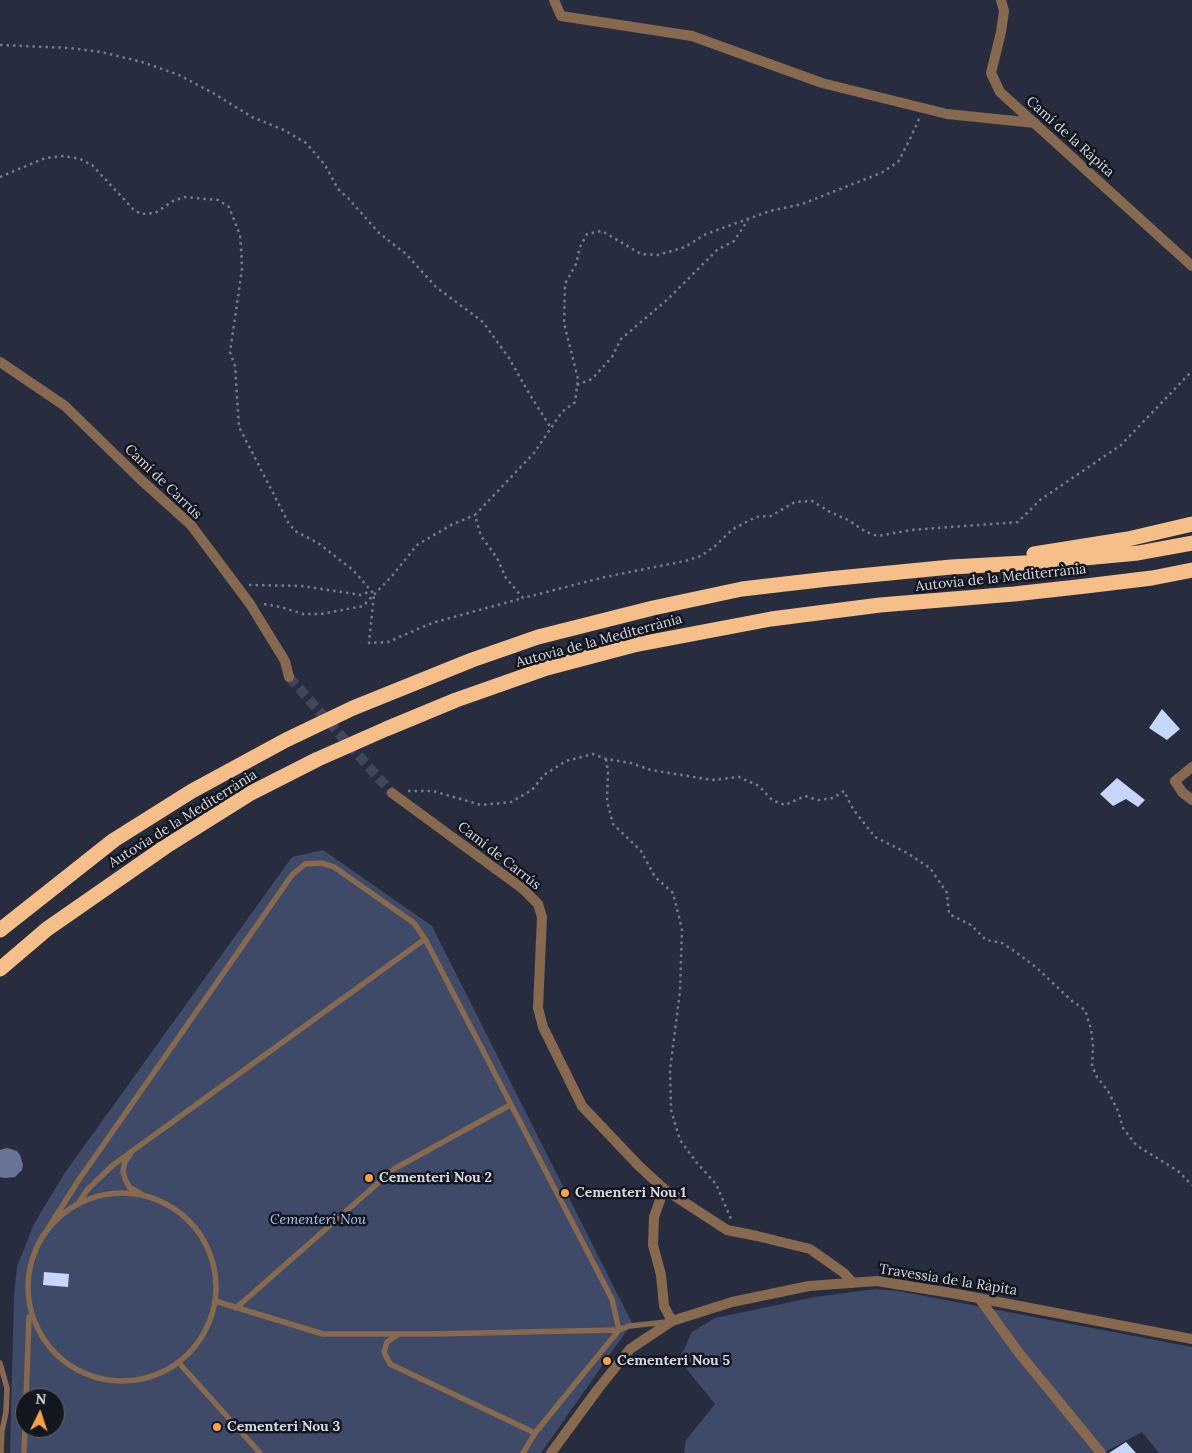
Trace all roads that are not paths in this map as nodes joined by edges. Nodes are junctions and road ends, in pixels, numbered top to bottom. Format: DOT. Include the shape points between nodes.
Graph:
graph roads {
  1 [pos="554,0"];
  2 [pos="1001,0"];
  3 [pos="1034,123"];
  4 [pos="1192,266"];
  5 [pos="0,362"];
  6 [pos="1192,524"];
  7 [pos="1192,543"];
  8 [pos="951,567"];
  9 [pos="1192,570"];
  10 [pos="289,677"];
  11 [pos="1192,767"];
  12 [pos="392,793"];
  13 [pos="1192,800"];
  14 [pos="0,930"];
  15 [pos="425,939"];
  16 [pos="0,969"];
  17 [pos="510,1105"];
  18 [pos="143,1144"];
  19 [pos="664,1189"];
  20 [pos="144,1196"];
  21 [pos="78,1204"];
  22 [pos="49,1227"];
  23 [pos="852,1282"];
  24 [pos="979,1298"];
  25 [pos="215,1301"];
  26 [pos="236,1308"];
  27 [pos="29,1315"];
  28 [pos="672,1321"];
  29 [pos="619,1330"];
  30 [pos="399,1334"];
  31 [pos="1192,1339"];
  32 [pos="0,1363"];
  33 [pos="179,1363"];
  34 [pos="26,1388"];
  35 [pos="534,1433"];
  36 [pos="25,1438"];
  37 [pos="1,1453"];
  38 [pos="24,1453"];
  39 [pos="260,1453"];
  40 [pos="522,1453"];
  41 [pos="551,1453"];
  42 [pos="1101,1453"];
  1 -- 3 [label="street" via="561,16 692,36 822,84 947,114"];
  2 -- 3 [label="street, Camí de la Ràpita" via="1004,11 991,73 1000,92"];
  3 -- 4 [label="street, Camí de la Ràpita"];
  5 -- 10 [label="street, Camí de Carrús" via="65,406 191,526 250,604 285,661"];
  6 -- 8 [label="highway" via="1128,539"];
  7 -- 8 [label="highway, Autovia de la Mediterrània" via="1138,553"];
  8 -- 14 [label="highway, Autovia de la Mediterrània" via="742,589 538,637 472,660 353,708 192,791 114,840"];
  9 -- 16 [label="highway, Autovia de la Mediterrània" via="1077,587 771,618 634,645 547,668 456,700 318,759 251,793 165,846 54,924"];
  11 -- 13 [label="street" via="1175,781"];
  12 -- 19 [label="street, Camí de Carrús" via="523,889 538,904 542,917 538,1008 543,1028 582,1106"];
  15 -- 17 [label="lane"];
  15 -- 18 [label="lane"];
  15 -- 22 [label="lane" via="414,923 334,867 321,862 305,864 292,875"];
  17 -- 26 [label="lane" via="394,1168"];
  17 -- 29 [label="lane" via="612,1299"];
  18 -- 20 [label="lane" via="125,1162 123,1171 129,1186"];
  18 -- 21 [label="lane" via="113,1165 87,1190"];
  19 -- 23 [label="street, Camí de Carrús" via="727,1230 810,1249"];
  19 -- 28 [label="street" via="654,1218 653,1245 661,1275 664,1306"];
  20 -- 21 [label="lane" via="120,1193"];
  20 -- 25 [label="lane" via="164,1203 184,1216 201,1236 211,1255 216,1278"];
  21 -- 22 [label="lane"];
  22 -- 27 [label="lane" via="34,1252 27,1283"];
  23 -- 24 [label="street, Travessia de la Ràpita" via="877,1281"];
  23 -- 28 [label="street, Travessia de la Ràpita" via="809,1286 742,1300"];
  24 -- 31 [label="street, Travessia de la Ràpita"];
  24 -- 42 [label="street" via="1019,1353"];
  25 -- 26 [label="lane"];
  25 -- 33 [label="lane" via="210,1322 199,1342"];
  26 -- 30 [label="lane" via="323,1334"];
  27 -- 33 [label="lane" via="40,1336 59,1358 81,1373 128,1382 147,1378"];
  27 -- 34 [label="lane"];
  28 -- 29 [label="lane"];
  28 -- 41 [label="street, Travessia de la Ràpita" via="630,1349"];
  29 -- 30 [label="lane"];
  29 -- 35 [label="lane"];
  30 -- 35 [label="lane" via="387,1342 384,1352 390,1364"];
  32 -- 37 [label="lane" via="7,1388"];
  33 -- 39 [label="lane"];
  35 -- 40 [label="lane"];
  36 -- 38 [label="lane"];
}
